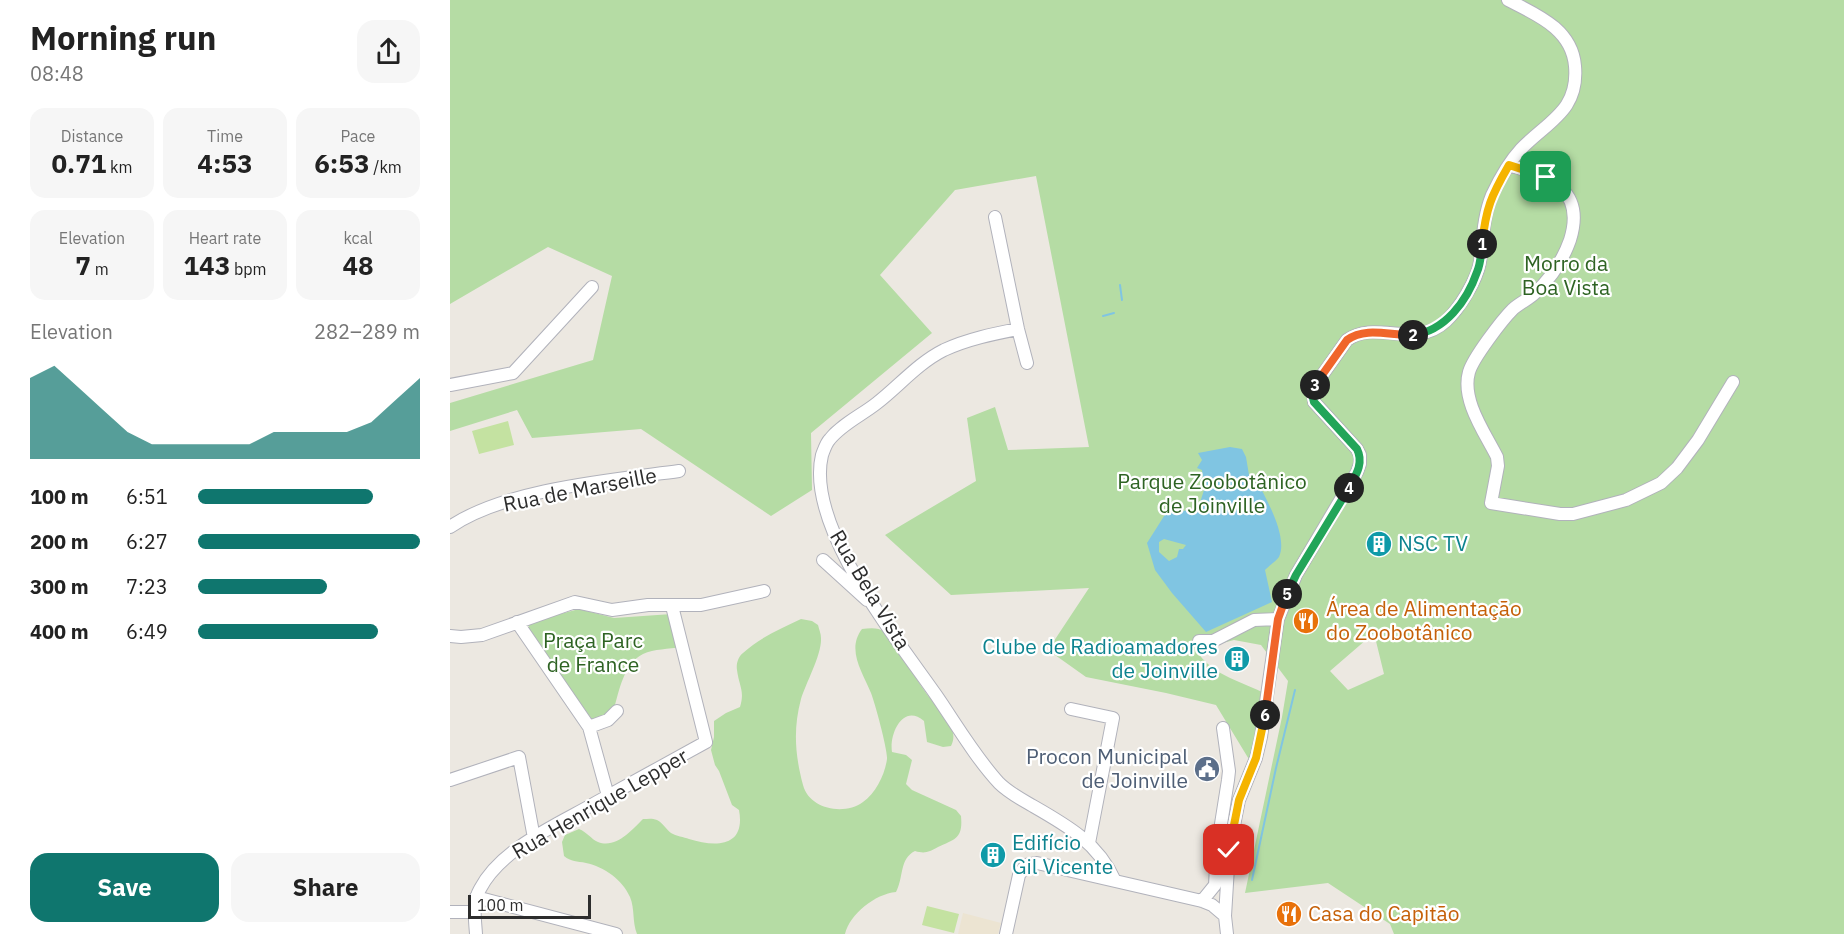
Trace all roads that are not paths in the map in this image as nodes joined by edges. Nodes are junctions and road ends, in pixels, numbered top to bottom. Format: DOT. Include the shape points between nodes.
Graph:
graph roads {
  1 [pos="1508,0"];
  2 [pos="1509,165"];
  3 [pos="995,217"];
  4 [pos="592,287"];
  5 [pos="1018,329"];
  6 [pos="1027,363"];
  7 [pos="1733,382"];
  8 [pos="450,385"];
  9 [pos="679,471"];
  10 [pos="450,527"];
  11 [pos="823,560"];
  12 [pos="764,591"];
  13 [pos="672,606"];
  14 [pos="877,609"];
  15 [pos="1278,619"];
  16 [pos="517,622"];
  17 [pos="450,636"];
  18 [pos="1199,640"];
  19 [pos="1071,710"];
  20 [pos="616,711"];
  21 [pos="589,728"];
  22 [pos="1223,728"];
  23 [pos="450,780"];
  24 [pos="608,796"];
  25 [pos="1235,817"];
  26 [pos="1221,824"];
  27 [pos="1232,834"];
  28 [pos="534,838"];
  29 [pos="1089,843"];
  30 [pos="1222,877"];
  31 [pos="1115,880"];
  32 [pos="476,897"];
  33 [pos="1202,901"];
  34 [pos="450,912"];
  35 [pos="474,912"];
  36 [pos="1225,916"];
  37 [pos="476,934"];
  38 [pos="616,934"];
  39 [pos="1006,934"];
  40 [pos="1227,934"];
  1 -- 2 [label="street" via="1555,26 1565,36 1576,71 1574,93 1567,105"];
  2 -- 7 [label="street" via="1558,185 1575,210 1575,223 1567,248 1550,276 1513,309 1468,373 1471,404 1497,457 1491,503 1573,514 1626,500 1660,483 1677,468"];
  2 -- 15 [label="street" via="1487,209 1478,270 1447,320 1420,334 1368,332 1354,336 1317,381 1312,394 1314,402 1357,449 1360,464 1296,575"];
  3 -- 5 [label="street"];
  4 -- 8 [label="street" via="513,373"];
  5 -- 6 [label="street"];
  5 -- 14 [label="street, Rua Bela Vista" via="961,343 936,355 828,441 820,473 827,517 843,554"];
  9 -- 10 [label="street, Rua de Marseille" via="534,495"];
  11 -- 14 [label="street"];
  12 -- 13 [label="street" via="712,603"];
  13 -- 16 [label="street" via="612,610 575,602"];
  13 -- 24 [label="street, Rua Henrique Lepper" via="706,742"];
  14 -- 29 [label="street, Rua Bela Vista" via="998,782"];
  15 -- 18 [label="street" via="1254,620 1214,640"];
  15 -- 25 [label="street" via="1261,737"];
  16 -- 17 [label="street" via="472,637"];
  16 -- 21 [label="street"];
  19 -- 29 [label="street" via="1113,718"];
  20 -- 21 [label="street" via="608,720"];
  21 -- 24 [label="street"];
  22 -- 26 [label="street" via="1229,771"];
  23 -- 28 [label="street" via="519,757"];
  24 -- 28 [label="street, Rua Henrique Lepper"];
  25 -- 26 [label="street"];
  25 -- 27 [label="street"];
  26 -- 27 [label="street"];
  26 -- 30 [label="street"];
  27 -- 30 [label="street"];
  28 -- 32 [label="street, Rua Henrique Lepper" via="500,864"];
  29 -- 31 [label="street, Rua Bela Vista" via="1102,856"];
  30 -- 33 [label="street"];
  30 -- 36 [label="street"];
  31 -- 33 [label="street"];
  31 -- 39 [label="street" via="1037,862 1026,865 1019,875"];
  32 -- 35 [label="street"];
  32 -- 38 [label="street"];
  33 -- 36 [label="street"];
  34 -- 35 [label="street"];
  35 -- 37 [label="street"];
  36 -- 40 [label="street"];
}
